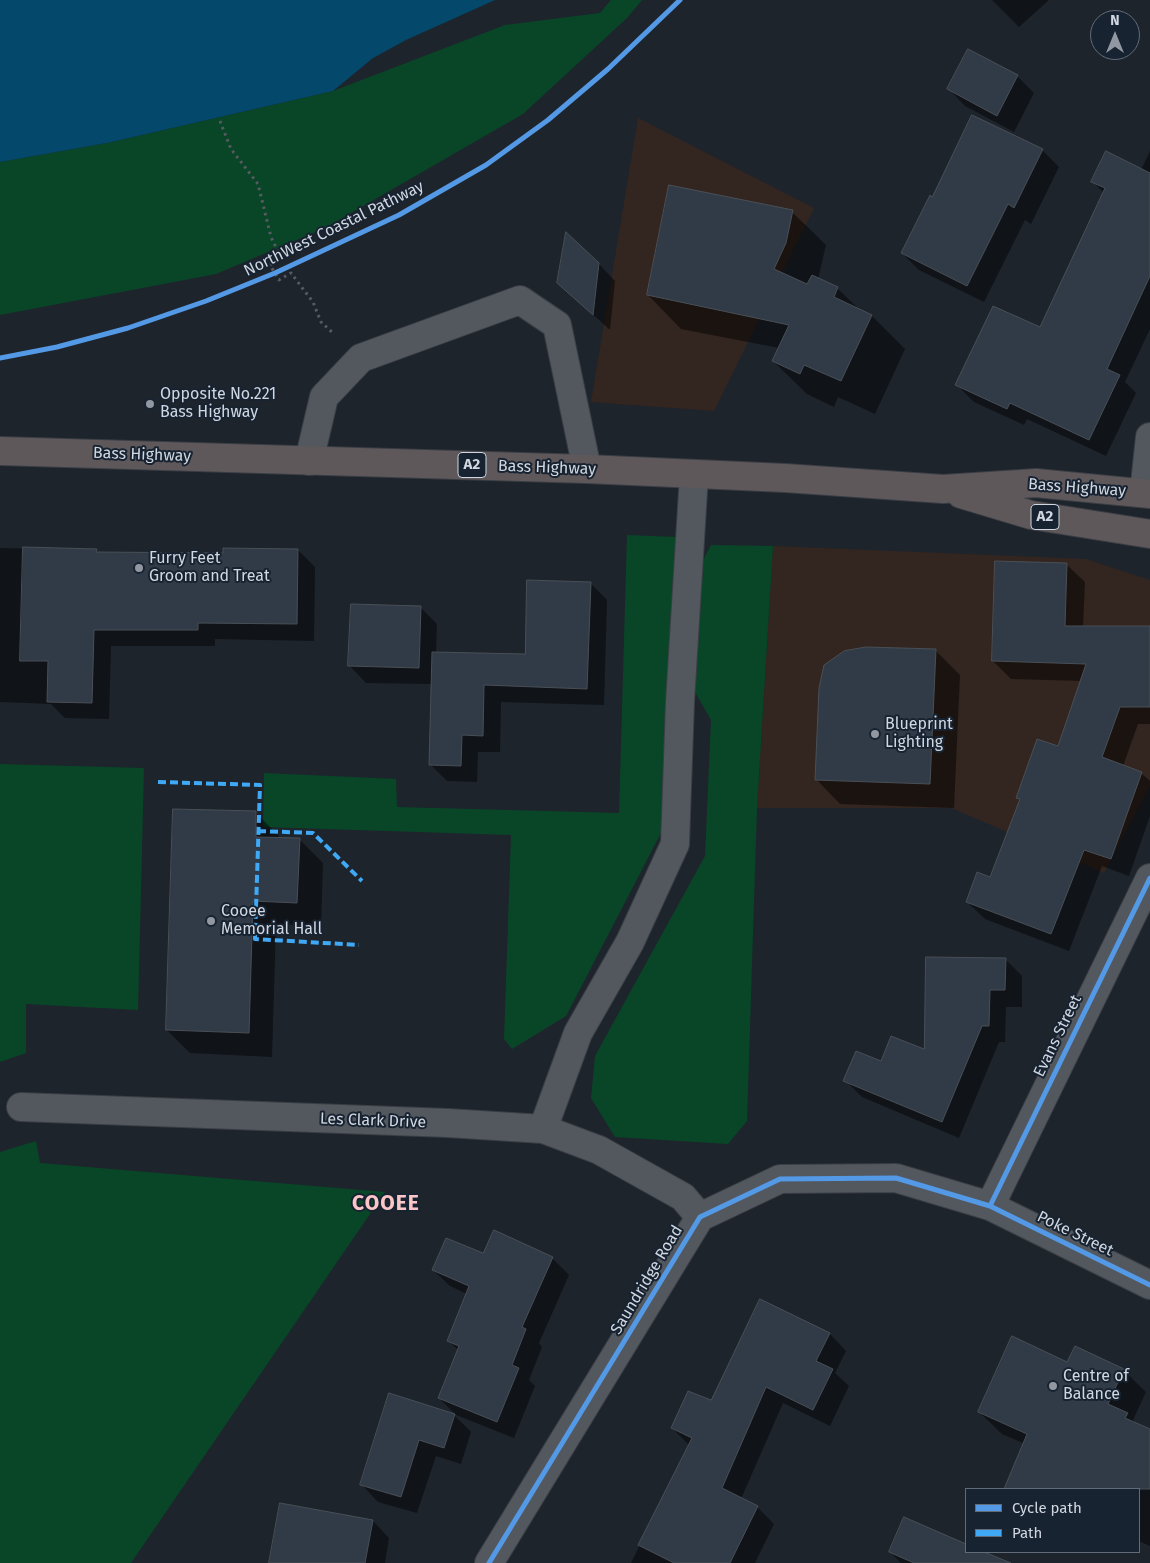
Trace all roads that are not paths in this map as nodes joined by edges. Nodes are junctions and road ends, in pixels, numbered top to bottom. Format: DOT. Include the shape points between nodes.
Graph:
graph roads {
  1 [pos="1150,437"];
  2 [pos="0,450"];
  3 [pos="309,461"];
  4 [pos="587,469"];
  5 [pos="694,475"];
  6 [pos="943,489"];
  7 [pos="1147,494"];
  8 [pos="1150,534"];
  9 [pos="1150,878"];
  10 [pos="21,1107"];
  11 [pos="543,1129"];
  12 [pos="990,1206"];
  13 [pos="700,1217"];
  14 [pos="1150,1285"];
  15 [pos="489,1563"];
  1 -- 7 [label="street"];
  2 -- 3 [label="highway, Bass Highway / A2"];
  3 -- 4 [label="highway, Bass Highway / A2"];
  3 -- 4 [label="street" via="324,397 361,358 520,300 557,325"];
  4 -- 5 [label="highway, Bass Highway / A2"];
  5 -- 6 [label="highway, Bass Highway / A2"];
  5 -- 11 [label="street" via="675,844 630,942 578,1034"];
  6 -- 7 [label="highway, Bass Highway / A2" via="1036,482"];
  6 -- 8 [label="highway, Bass Highway / A2" via="1031,515"];
  9 -- 12 [label="street, Evans Street"];
  10 -- 11 [label="street, Les Clark Drive"];
  11 -- 13 [label="street, Les Clark Drive" via="599,1150 683,1197"];
  12 -- 13 [label="street, Saundridge Road" via="896,1178 780,1180"];
  12 -- 14 [label="street, Poke Street"];
  13 -- 15 [label="street, Saundridge Road"];
}
